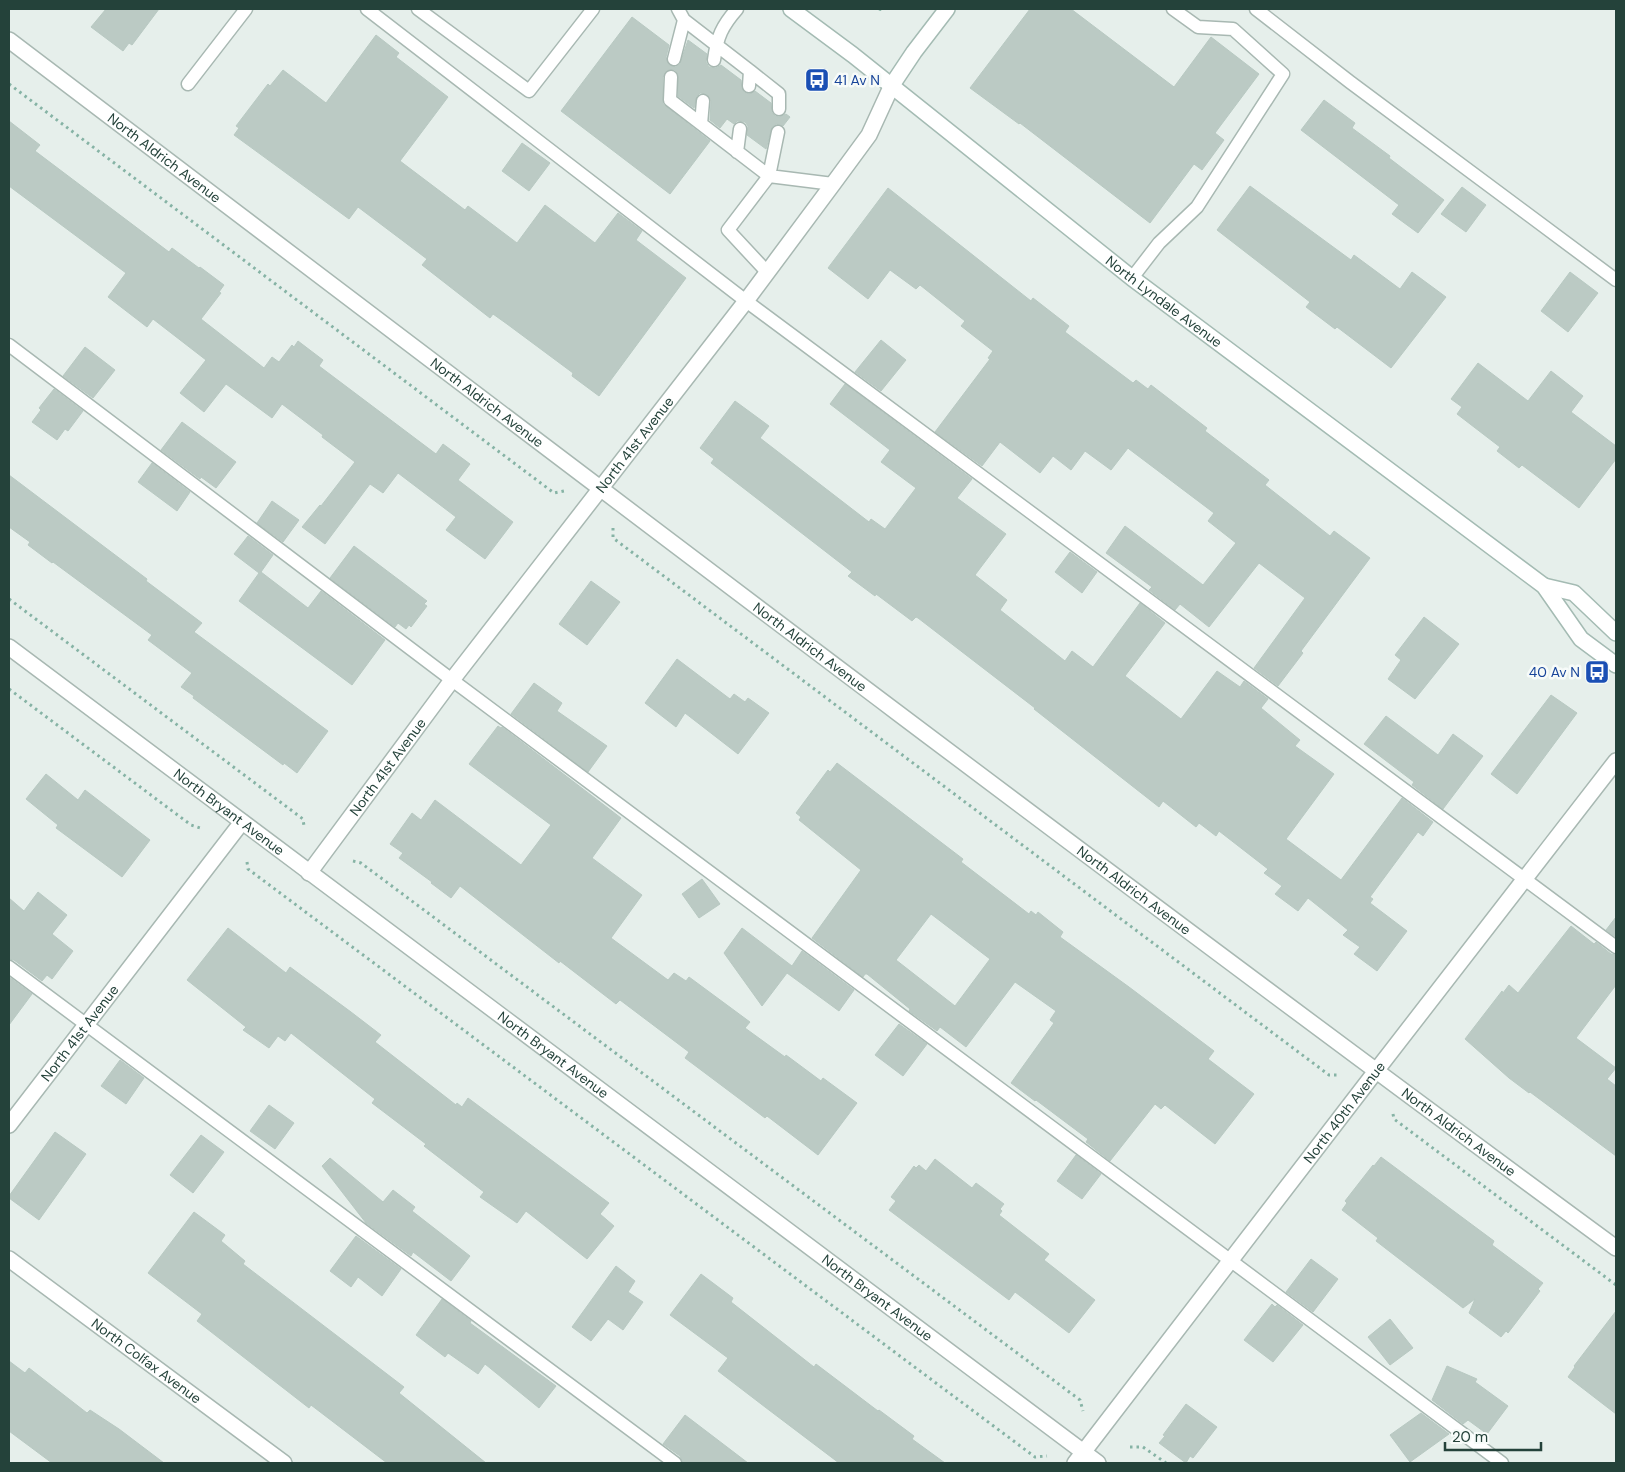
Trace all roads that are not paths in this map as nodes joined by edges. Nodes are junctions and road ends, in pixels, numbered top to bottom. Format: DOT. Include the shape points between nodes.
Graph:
graph roads {
  1 [pos="246,9"];
  2 [pos="367,9"];
  3 [pos="418,9"];
  4 [pos="593,9"];
  5 [pos="737,9"];
  6 [pos="791,9"];
  7 [pos="947,9"];
  8 [pos="1173,9"];
  9 [pos="1256,9"];
  10 [pos="681,14"];
  11 [pos="9,40"];
  12 [pos="716,44"];
  13 [pos="674,59"];
  14 [pos="714,60"];
  15 [pos="750,70"];
  16 [pos="671,77"];
  17 [pos="188,84"];
  18 [pos="892,85"];
  19 [pos="749,86"];
  20 [pos="703,101"];
  21 [pos="779,109"];
  22 [pos="701,124"];
  23 [pos="740,129"];
  24 [pos="778,132"];
  25 [pos="737,152"];
  26 [pos="769,176"];
  27 [pos="833,184"];
  28 [pos="767,272"];
  29 [pos="1132,278"];
  30 [pos="1616,280"];
  31 [pos="746,301"];
  32 [pos="9,345"];
  33 [pos="600,488"];
  34 [pos="1544,586"];
  35 [pos="1616,633"];
  36 [pos="9,647"];
  37 [pos="1616,665"];
  38 [pos="452,680"];
  39 [pos="1616,761"];
  40 [pos="242,822"];
  41 [pos="309,873"];
  42 [pos="1526,879"];
  43 [pos="1616,947"];
  44 [pos="9,967"];
  45 [pos="86,1025"];
  46 [pos="1376,1071"];
  47 [pos="9,1125"];
  48 [pos="1616,1248"];
  49 [pos="9,1259"];
  50 [pos="1230,1261"];
  51 [pos="1079,1458"];
  52 [pos="284,1463"];
  53 [pos="675,1463"];
  54 [pos="1098,1463"];
  55 [pos="1502,1463"];
  1 -- 17 [label="lane"];
  2 -- 31 [label="lane"];
  3 -- 4 [label="lane" via="529,91"];
  5 -- 12 [label="lane" via="723,26"];
  6 -- 18 [label="street, North Lyndale Avenue"];
  7 -- 18 [label="street, North 41st Avenue"];
  8 -- 29 [label="lane" via="1198,28 1233,29 1283,74 1197,208 1159,243"];
  9 -- 30 [label="lane"];
  10 -- 12 [label="lane"];
  10 -- 13 [label="lane"];
  11 -- 33 [label="street, North Aldrich Avenue"];
  12 -- 14 [label="lane"];
  12 -- 15 [label="lane"];
  15 -- 19 [label="lane"];
  15 -- 21 [label="lane" via="780,94"];
  16 -- 22 [label="lane" via="670,100"];
  18 -- 27 [label="street, North 41st Avenue" via="869,135"];
  18 -- 29 [label="street, North Lyndale Avenue"];
  20 -- 22 [label="lane"];
  22 -- 25 [label="lane"];
  23 -- 25 [label="lane"];
  24 -- 26 [label="lane"];
  25 -- 26 [label="lane"];
  26 -- 27 [label="lane"];
  26 -- 28 [label="lane" via="728,230"];
  27 -- 28 [label="street, North 41st Avenue"];
  28 -- 31 [label="street, North 41st Avenue"];
  29 -- 34 [label="street, North Lyndale Avenue"];
  31 -- 33 [label="street, North 41st Avenue"];
  31 -- 42 [label="lane"];
  32 -- 38 [label="lane"];
  33 -- 38 [label="street, North 41st Avenue"];
  33 -- 46 [label="street, North Aldrich Avenue"];
  34 -- 35 [label="street, North Lyndale Avenue" via="1574,593"];
  34 -- 37 [label="street, North Lyndale Avenue" via="1581,639"];
  36 -- 40 [label="street, North Bryant Avenue"];
  38 -- 41 [label="street, North 41st Avenue"];
  38 -- 50 [label="lane"];
  39 -- 42 [label="street, North 40th Avenue"];
  40 -- 41 [label="street, North Bryant Avenue"];
  40 -- 45 [label="street, North 41st Avenue"];
  41 -- 51 [label="street, North Bryant Avenue"];
  42 -- 43 [label="lane"];
  42 -- 46 [label="street, North 40th Avenue"];
  44 -- 45 [label="lane"];
  45 -- 47 [label="street, North 41st Avenue"];
  45 -- 53 [label="lane"];
  46 -- 48 [label="street, North Aldrich Avenue"];
  46 -- 50 [label="street, North 40th Avenue"];
  49 -- 52 [label="street, North Colfax Avenue"];
  50 -- 51 [label="street, North 40th Avenue"];
  50 -- 55 [label="lane"];
  51 -- 54 [label="street, North Bryant Avenue"];
}
